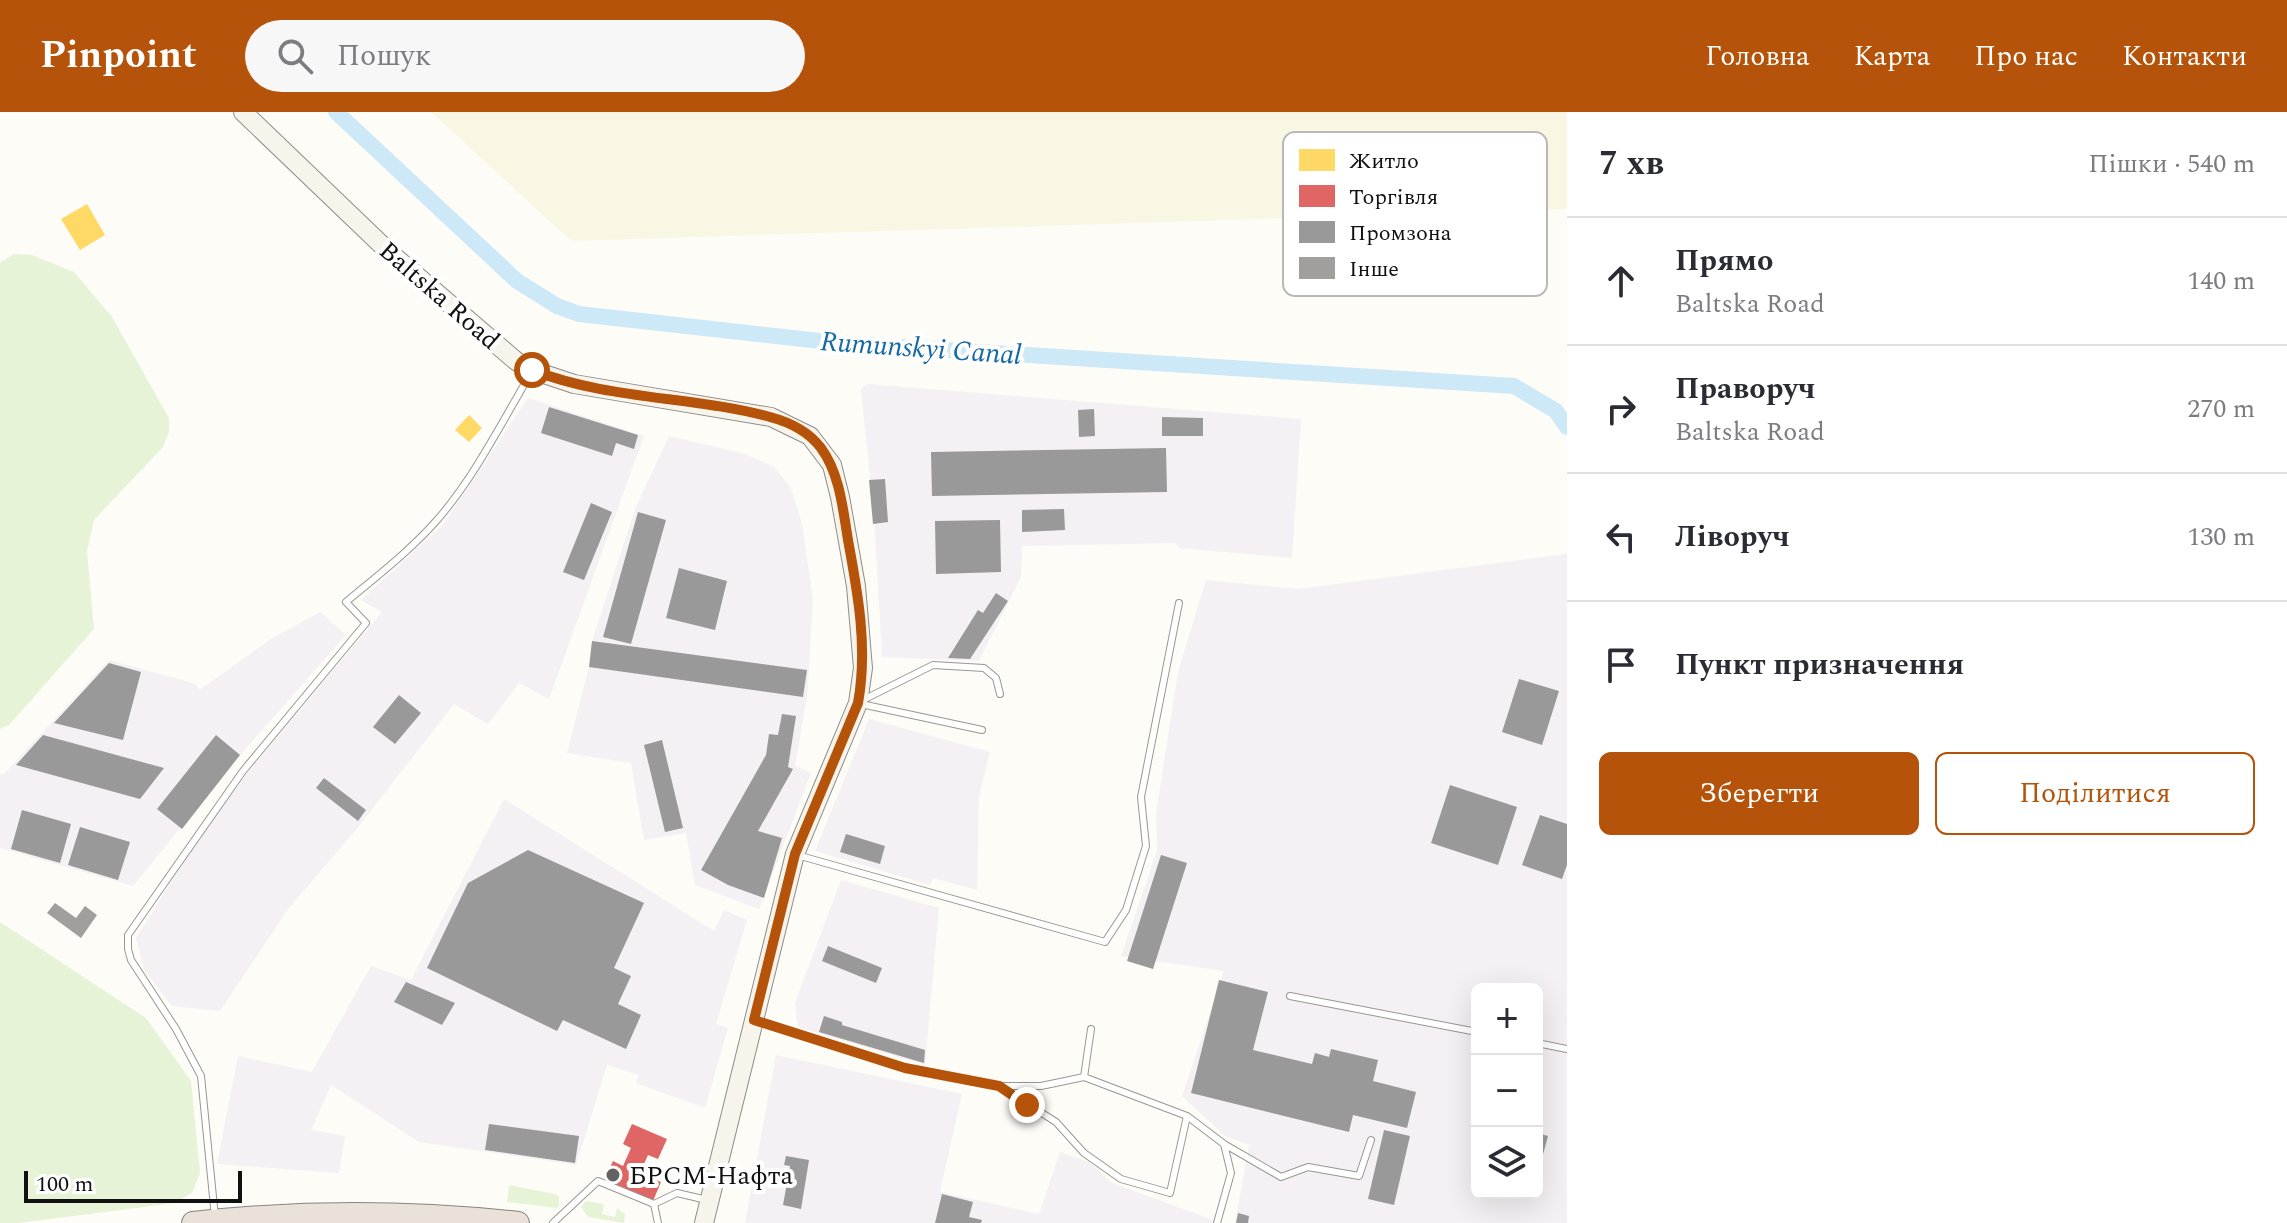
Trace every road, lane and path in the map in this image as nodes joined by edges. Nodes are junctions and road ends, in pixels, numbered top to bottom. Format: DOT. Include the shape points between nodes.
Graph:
graph roads {
  1 [pos="243,112"];
  2 [pos="532,370"];
  3 [pos="1179,603"];
  4 [pos="1000,694"];
  5 [pos="858,703"];
  6 [pos="982,730"];
  7 [pos="795,854"];
  8 [pos="1290,996"];
  9 [pos="754,1020"];
  10 [pos="1091,1029"];
  11 [pos="1471,1031"];
  12 [pos="1543,1044"];
  13 [pos="1567,1049"];
  14 [pos="1084,1077"];
  15 [pos="999,1086"];
  16 [pos="1187,1116"];
  17 [pos="1371,1140"];
  18 [pos="1224,1144"];
  19 [pos="709,1200"];
  20 [pos="654,1204"];
  21 [pos="204,1222"];
  22 [pos="518,1223"];
  23 [pos="553,1223"];
  24 [pos="658,1223"];
  25 [pos="704,1223"];
  26 [pos="1217,1223"];
  1 -- 2 [label="main road, Baltska Road" via="389,252"];
  2 -- 5 [label="main road, Baltska Road" via="574,384 771,417 810,436 832,465 856,586 863,668"];
  2 -- 21 [label="lane" via="439,518 346,602 366,623 243,771 128,935 131,960 201,1076"];
  3 -- 7 [label="lane" via="1141,797 1146,846 1126,910 1105,942"];
  4 -- 5 [label="lane" via="996,678 984,668 933,665"];
  5 -- 6 [label="lane"];
  5 -- 7 [label="main road, Baltska Road"];
  7 -- 9 [label="main road, Baltska Road"];
  8 -- 11 [label="lane"];
  9 -- 15 [label="lane" via="905,1068"];
  9 -- 19 [label="main road, Baltska Road"];
  10 -- 14 [label="lane"];
  12 -- 13 [label="lane"];
  14 -- 15 [label="lane" via="1041,1086"];
  14 -- 16 [label="lane"];
  15 -- 16 [label="lane" via="1056,1122 1084,1153 1121,1179 1170,1193"];
  16 -- 18 [label="lane"];
  17 -- 18 [label="lane" via="1359,1176 1308,1167 1281,1177"];
  18 -- 26 [label="lane" via="1231,1173"];
  19 -- 20 [label="lane" via="677,1193"];
  19 -- 25 [label="main road, Baltska Road"];
  20 -- 23 [label="lane" via="598,1181"];
  20 -- 24 [label="lane"];
  21 -- 22 [label="highway" via="380,1213"];
}
